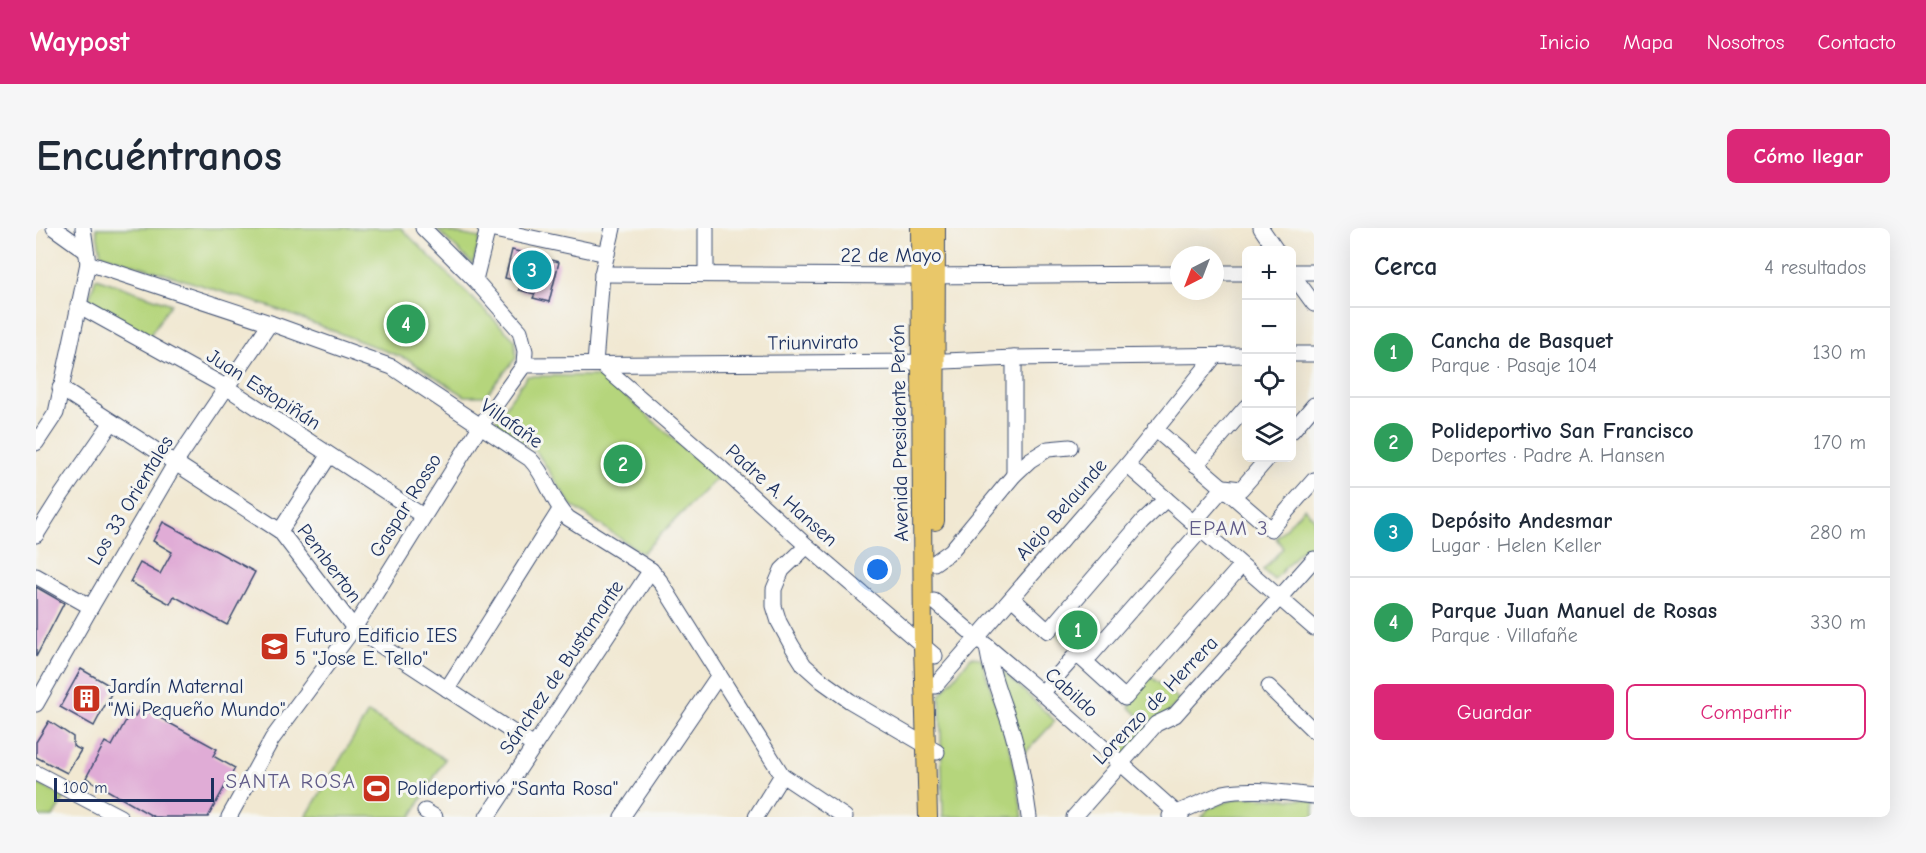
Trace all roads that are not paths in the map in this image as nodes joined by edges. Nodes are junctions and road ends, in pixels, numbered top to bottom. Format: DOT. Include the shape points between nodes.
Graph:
graph roads {
  1 [pos="54,228"];
  2 [pos="83,228"];
  3 [pos="423,228"];
  4 [pos="487,228"];
  5 [pos="614,228"];
  6 [pos="706,228"];
  7 [pos="920,228"];
  8 [pos="936,228"];
  9 [pos="1262,228"];
  10 [pos="1273,246"];
  11 [pos="607,254"];
  12 [pos="87,257"];
  13 [pos="1314,272"];
  14 [pos="1170,273"];
  15 [pos="1224,273"];
  16 [pos="1242,273"];
  17 [pos="1296,273"];
  18 [pos="602,274"];
  19 [pos="706,274"];
  20 [pos="928,276"];
  21 [pos="1296,279"];
  22 [pos="475,280"];
  23 [pos="1314,304"];
  24 [pos="78,305"];
  25 [pos="270,323"];
  26 [pos="1296,354"];
  27 [pos="1314,354"];
  28 [pos="1242,355"];
  29 [pos="1215,356"];
  30 [pos="1014,358"];
  31 [pos="929,362"];
  32 [pos="524,365"];
  33 [pos="599,365"];
  34 [pos="226,387"];
  35 [pos="60,388"];
  36 [pos="1314,405"];
  37 [pos="1245,408"];
  38 [pos="112,422"];
  39 [pos="481,425"];
  40 [pos="1296,426"];
  41 [pos="1155,429"];
  42 [pos="36,443"];
  43 [pos="1070,447"];
  44 [pos="329,456"];
  45 [pos="176,462"];
  46 [pos="1265,462"];
  47 [pos="1127,465"];
  48 [pos="1196,465"];
  49 [pos="1014,476"];
  50 [pos="1314,480"];
  51 [pos="1224,487"];
  52 [pos="1166,499"];
  53 [pos="560,510"];
  54 [pos="423,516"];
  55 [pos="1197,527"];
  56 [pos="280,531"];
  57 [pos="36,535"];
  58 [pos="807,546"];
  59 [pos="1314,559"];
  60 [pos="934,562"];
  61 [pos="1241,566"];
  62 [pos="651,570"];
  63 [pos="36,576"];
  64 [pos="1012,598"];
  65 [pos="1279,598"];
  66 [pos="934,601"];
  67 [pos="91,607"];
  68 [pos="354,628"];
  69 [pos="1314,628"];
  70 [pos="982,642"];
  71 [pos="929,651"];
  72 [pos="1080,657"];
  73 [pos="719,675"];
  74 [pos="935,686"];
  75 [pos="1269,687"];
  76 [pos="447,689"];
  77 [pos="1042,693"];
  78 [pos="36,704"];
  79 [pos="1314,730"];
  80 [pos="534,746"];
  81 [pos="932,749"];
  82 [pos="1122,764"];
  83 [pos="36,773"];
  84 [pos="782,775"];
  85 [pos="1314,796"];
  86 [pos="113,816"];
  87 [pos="1175,816"];
  88 [pos="229,817"];
  89 [pos="487,817"];
  90 [pos="622,817"];
  91 [pos="756,817"];
  92 [pos="845,817"];
  93 [pos="928,817"];
  94 [pos="938,817"];
  95 [pos="1029,817"];
  96 [pos="1074,817"];
  1 -- 12 [label="street, Villafañe"];
  2 -- 12 [label="street"];
  3 -- 22 [label="street"];
  4 -- 11 [label="street"];
  4 -- 22 [label="street"];
  5 -- 11 [label="street"];
  6 -- 19 [label="street"];
  7 -- 20 [label="main road, Avenida Presidente Perón"];
  8 -- 20 [label="main road, Avenida Presidente Perón"];
  9 -- 10 [label="street"];
  11 -- 18 [label="street"];
  12 -- 24 [label="street"];
  12 -- 25 [label="street, Villafañe"];
  13 -- 17 [label="street"];
  14 -- 20 [label="street, 22 de Mayo"];
  15 -- 16 [label="street"];
  18 -- 19 [label="street, 22 de Mayo"];
  18 -- 33 [label="street"];
  19 -- 20 [label="street, 22 de Mayo"];
  20 -- 31 [label="main road, Avenida Presidente Perón"];
  21 -- 23 [label="street"];
  22 -- 32 [label="street" via="520,331"];
  24 -- 34 [label="street, Juan Estopiñán"];
  24 -- 35 [label="street"];
  25 -- 34 [label="street, Los 33 Orientales"];
  25 -- 39 [label="street, Villafañe" via="392,368"];
  26 -- 27 [label="street"];
  28 -- 29 [label="street, Triunvirato"];
  29 -- 30 [label="street, Triunvirato"];
  29 -- 41 [label="street, Alejo Belaunde"];
  30 -- 31 [label="street, Triunvirato"];
  30 -- 49 [label="street"];
  31 -- 33 [label="street, Triunvirato"];
  31 -- 60 [label="main road, Avenida Presidente Perón"];
  31 -- 71 [label="main road, Avenida Presidente Perón"];
  32 -- 33 [label="street, Triunvirato"];
  32 -- 39 [label="street, Gaspar Rosso"];
  33 -- 58 [label="street, Padre A. Hansen"];
  34 -- 44 [label="street, Juan Estopiñán"];
  34 -- 45 [label="street, Los 33 Orientales"];
  35 -- 38 [label="street, Pemberton"];
  35 -- 42 [label="street" via="56,413"];
  36 -- 40 [label="street"];
  37 -- 48 [label="street"];
  38 -- 45 [label="street, Pemberton"];
  38 -- 57 [label="street"];
  39 -- 53 [label="street, Villafañe" via="530,459 541,471"];
  39 -- 54 [label="street, Gaspar Rosso"];
  41 -- 47 [label="street, Alejo Belaunde"];
  41 -- 48 [label="street"];
  43 -- 49 [label="street" via="1048,449"];
  44 -- 54 [label="street, Juan Estopiñán"];
  44 -- 56 [label="street"];
  45 -- 56 [label="street, Pemberton"];
  45 -- 67 [label="street, Los 33 Orientales"];
  46 -- 51 [label="street" via="1241,489"];
  47 -- 52 [label="street"];
  47 -- 64 [label="street, Alejo Belaunde"];
  48 -- 51 [label="street"];
  49 -- 60 [label="street" via="951,551"];
  50 -- 51 [label="street" via="1270,529"];
  51 -- 55 [label="street"];
  52 -- 55 [label="street"];
  52 -- 64 [label="street" via="1048,631"];
  53 -- 62 [label="street, Villafañe"];
  53 -- 76 [label="street"];
  54 -- 68 [label="street, Gaspar Rosso"];
  55 -- 61 [label="street"];
  55 -- 72 [label="street" via="1091,656"];
  56 -- 68 [label="street, Pemberton"];
  58 -- 71 [label="street, Padre A. Hansen"];
  58 -- 81 [label="street" via="782,570 774,589 779,622 792,646 804,665 822,681"];
  59 -- 65 [label="street, Lorenzo de Herrera"];
  60 -- 66 [label="main road, Avenida Presidente Perón"];
  61 -- 65 [label="street"];
  61 -- 72 [label="street" via="1125,698"];
  62 -- 73 [label="street, Villafañe"];
  62 -- 80 [label="street, Sánchez de Bustamante"];
  63 -- 67 [label="street"];
  64 -- 70 [label="street, Alejo Belaunde"];
  65 -- 69 [label="street"];
  65 -- 82 [label="street, Lorenzo de Herrera" via="1175,716 1156,724"];
  66 -- 70 [label="street, Cabildo"];
  66 -- 71 [label="main road, Avenida Presidente Perón"];
  67 -- 78 [label="street, Los 33 Orientales"];
  68 -- 76 [label="street, Pemberton"];
  68 -- 88 [label="street, Gaspar Rosso" via="272,739"];
  70 -- 74 [label="street, Alejo Belaunde"];
  70 -- 77 [label="street, Cabildo"];
  70 -- 95 [label="street" via="1018,754"];
  71 -- 74 [label="main road, Avenida Presidente Perón"];
  71 -- 81 [label="main road, Avenida Presidente Perón"];
  72 -- 77 [label="street" via="1073,658"];
  73 -- 84 [label="street, Villafañe"];
  73 -- 90 [label="street"];
  74 -- 81 [label="main road, Avenida Presidente Perón"];
  75 -- 79 [label="street"];
  76 -- 80 [label="street, Pemberton"];
  77 -- 82 [label="street, Cabildo"];
  80 -- 89 [label="street, Sánchez de Bustamante"];
  81 -- 93 [label="main road, Avenida Presidente Perón"];
  81 -- 94 [label="main road, Avenida Presidente Perón"];
  82 -- 87 [label="street, Cabildo"];
  82 -- 96 [label="street, Lorenzo de Herrera"];
  83 -- 86 [label="street"];
  84 -- 91 [label="street"];
  84 -- 92 [label="street, Villafañe"];
  85 -- 87 [label="street" via="1231,791"];
}
